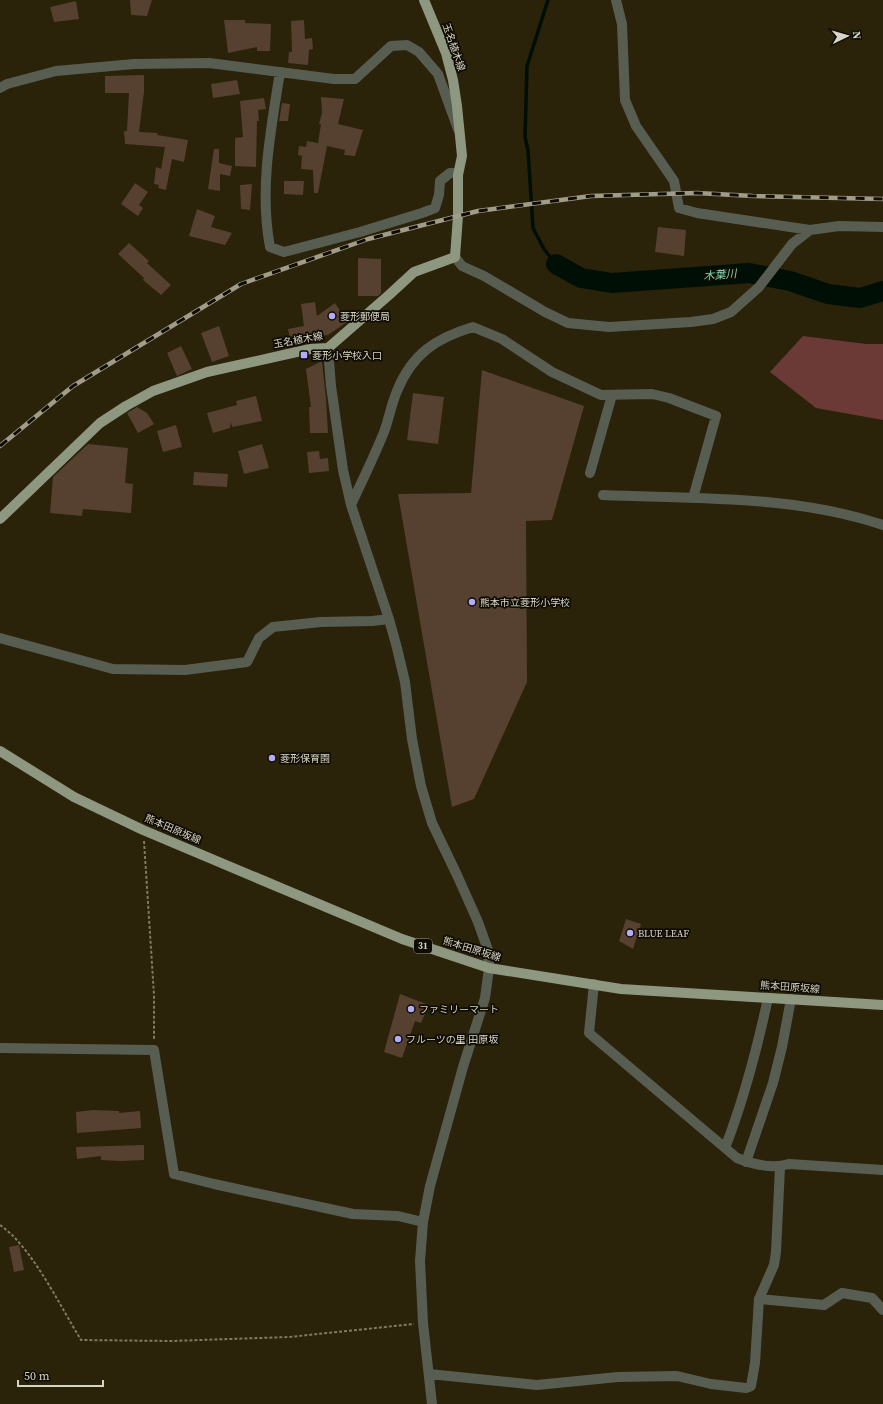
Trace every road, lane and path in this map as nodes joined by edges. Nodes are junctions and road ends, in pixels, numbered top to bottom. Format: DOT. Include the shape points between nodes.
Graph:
graph roads {
  1 [pos="424,0"];
  2 [pos="616,0"];
  3 [pos="280,72"];
  4 [pos="0,88"];
  5 [pos="459,132"];
  6 [pos="458,173"];
  7 [pos="883,227"];
  8 [pos="810,230"];
  9 [pos="455,257"];
  10 [pos="328,348"];
  11 [pos="612,395"];
  12 [pos="590,474"];
  13 [pos="603,494"];
  14 [pos="693,498"];
  15 [pos="351,505"];
  16 [pos="0,519"];
  17 [pos="883,525"];
  18 [pos="390,619"];
  19 [pos="0,638"];
  20 [pos="0,751"];
  21 [pos="143,830"];
  22 [pos="489,968"];
  23 [pos="594,984"];
  24 [pos="768,998"];
  25 [pos="791,999"];
  26 [pos="883,1005"];
  27 [pos="0,1048"];
  28 [pos="154,1050"];
  29 [pos="725,1148"];
  30 [pos="746,1162"];
  31 [pos="780,1167"];
  32 [pos="883,1170"];
  33 [pos="423,1222"];
  34 [pos="0,1226"];
  35 [pos="759,1298"];
  36 [pos="883,1310"];
  37 [pos="423,1323"];
  38 [pos="429,1374"];
  39 [pos="432,1404"];
  1 -- 5 [label="main road, 玉名植木線" via="454,80"];
  2 -- 8 [label="street" via="622,24 625,100 636,126 674,181 679,208"];
  3 -- 4 [label="street" via="209,63 134,64 56,71"];
  3 -- 5 [label="street" via="355,79 391,46 407,45 419,52 438,74"];
  3 -- 6 [label="street" via="265,187 265,224 270,247 284,252 422,214 435,208 440,181 450,173"];
  5 -- 6 [label="main road, 玉名植木線" via="462,156"];
  6 -- 9 [label="main road, 玉名植木線"];
  7 -- 8 [label="street" via="839,226"];
  8 -- 9 [label="street" via="792,244 759,287 731,312 713,320 691,322 609,327 568,323 462,266"];
  9 -- 10 [label="main road, 玉名植木線" via="414,272"];
  10 -- 15 [label="street" via="343,470"];
  10 -- 16 [label="main road, 玉名植木線" via="310,349 207,372 153,391 100,423"];
  11 -- 12 [label="street"];
  11 -- 14 [label="street" via="652,394 716,416"];
  11 -- 15 [label="street" via="601,395 552,372 502,339 473,327 454,332 423,351 408,370 397,391 384,432"];
  13 -- 14 [label="street"];
  14 -- 17 [label="street" via="806,506"];
  15 -- 18 [label="street"];
  18 -- 19 [label="street" via="273,627 260,638 247,662 185,670 113,669"];
  18 -- 22 [label="street" via="405,682 421,786 432,823 478,922 488,950"];
  20 -- 21 [label="main road, 熊本田原坂線 / 31" via="74,797"];
  21 -- 22 [label="main road, 熊本田原坂線 / 31" via="402,939"];
  21 -- 28 [label="path" via="154,995"];
  22 -- 23 [label="main road, 熊本田原坂線 / 31"];
  22 -- 33 [label="street" via="485,998 430,1186"];
  23 -- 24 [label="main road, 熊本田原坂線 / 31" via="621,989"];
  23 -- 29 [label="street" via="589,1033"];
  24 -- 25 [label="main road, 熊本田原坂線 / 31"];
  24 -- 29 [label="street" via="748,1079"];
  25 -- 26 [label="main road, 熊本田原坂線 / 31"];
  25 -- 30 [label="street" via="773,1083"];
  27 -- 28 [label="street"];
  28 -- 33 [label="street" via="174,1174 353,1214 398,1216"];
  29 -- 30 [label="street"];
  30 -- 31 [label="street"];
  31 -- 32 [label="street" via="789,1164"];
  31 -- 35 [label="street" via="774,1265"];
  33 -- 37 [label="street" via="420,1261"];
  34 -- 37 [label="path" via="14,1237 29,1256 81,1340 171,1341 289,1337"];
  35 -- 36 [label="street" via="824,1305 842,1293 872,1298"];
  35 -- 38 [label="street" via="755,1363 751,1386 746,1388 711,1384 677,1376 618,1377 537,1385"];
  37 -- 38 [label="street"];
  38 -- 39 [label="street"];
}
